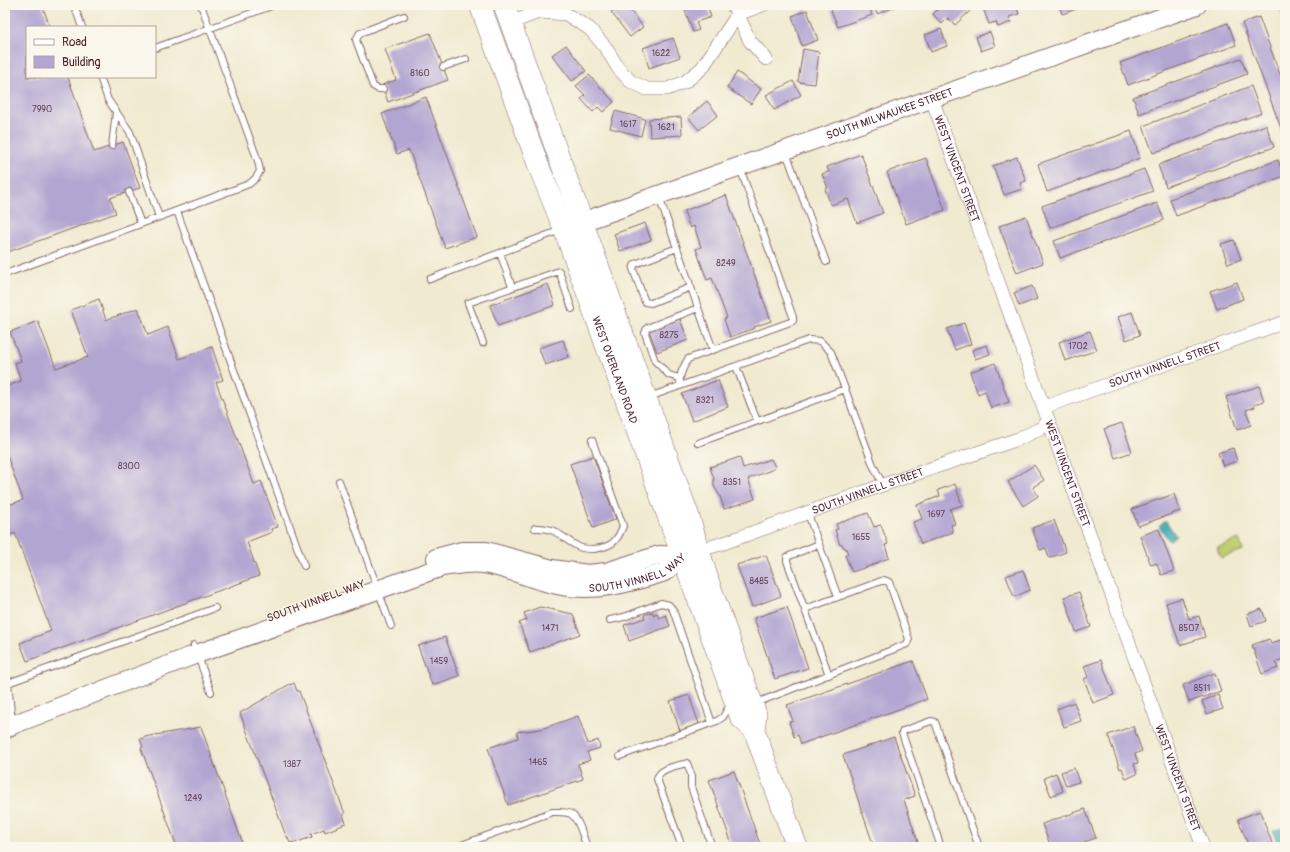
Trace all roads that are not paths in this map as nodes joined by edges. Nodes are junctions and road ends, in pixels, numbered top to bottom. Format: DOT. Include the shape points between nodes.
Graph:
graph roads {
  1 [pos="74,5"];
  2 [pos="201,5"];
  3 [pos="274,5"];
  4 [pos="480,5"];
  5 [pos="493,5"];
  6 [pos="763,5"];
  7 [pos="1197,5"];
  8 [pos="735,10"];
  9 [pos="507,14"];
  10 [pos="404,16"];
  11 [pos="82,26"];
  12 [pos="210,28"];
  13 [pos="156,48"];
  14 [pos="766,58"];
  15 [pos="466,59"];
  16 [pos="501,63"];
  17 [pos="443,67"];
  18 [pos="100,78"];
  19 [pos="384,89"];
  20 [pos="932,99"];
  21 [pos="116,112"];
  22 [pos="554,144"];
  23 [pos="112,146"];
  24 [pos="786,151"];
  25 [pos="740,167"];
  26 [pos="129,192"];
  27 [pos="659,196"];
  28 [pos="177,211"];
  29 [pos="160,217"];
  30 [pos="141,224"];
  31 [pos="573,226"];
  32 [pos="677,248"];
  33 [pos="500,253"];
  34 [pos="826,262"];
  35 [pos="5,274"];
  36 [pos="430,279"];
  37 [pos="512,287"];
  38 [pos="691,287"];
  39 [pos="698,308"];
  40 [pos="572,309"];
  41 [pos="1285,322"];
  42 [pos="483,343"];
  43 [pos="713,350"];
  44 [pos="736,366"];
  45 [pos="679,378"];
  46 [pos="680,386"];
  47 [pos="845,389"];
  48 [pos="646,398"];
  49 [pos="1044,407"];
  50 [pos="757,421"];
  51 [pos="1049,421"];
  52 [pos="592,440"];
  53 [pos="698,443"];
  54 [pos="339,481"];
  55 [pos="883,485"];
  56 [pos="808,514"];
  57 [pos="535,528"];
  58 [pos="819,544"];
  59 [pos="690,553"];
  60 [pos="304,566"];
  61 [pos="376,585"];
  62 [pos="838,597"];
  63 [pos="215,608"];
  64 [pos="805,609"];
  65 [pos="610,620"];
  66 [pos="391,626"];
  67 [pos="196,649"];
  68 [pos="5,675"];
  69 [pos="828,675"];
  70 [pos="8,683"];
  71 [pos="211,692"];
  72 [pos="743,702"];
  73 [pos="8,721"];
  74 [pos="712,723"];
  75 [pos="620,756"];
  76 [pos="456,847"];
  77 [pos="587,847"];
  78 [pos="682,847"];
  79 [pos="712,847"];
  80 [pos="797,847"];
  81 [pos="941,847"];
  82 [pos="979,847"];
  83 [pos="1203,847"];
  1 -- 11 [label="lane"];
  2 -- 12 [label="lane"];
  3 -- 12 [label="lane"];
  4 -- 16 [label="main road, WEST OVERLAND ROAD"];
  5 -- 9 [label="main road" via="499,17"];
  6 -- 8 [label="street"];
  7 -- 20 [label="street, SOUTH MILWAUKEE STREET"];
  8 -- 9 [label="street" via="702,68 685,82 667,89 647,89 630,81 590,29 566,14"];
  8 -- 14 [label="street" via="750,41"];
  9 -- 22 [label="main road, WEST OVERLAND ROAD"];
  10 -- 19 [label="lane" via="360,33 356,40 373,86"];
  12 -- 13 [label="lane"];
  12 -- 28 [label="lane" via="260,171 249,184"];
  15 -- 17 [label="lane"];
  16 -- 22 [label="main road" via="515,64 532,107"];
  16 -- 31 [label="main road, WEST OVERLAND ROAD" via="539,167"];
  18 -- 21 [label="lane" via="108,100"];
  20 -- 24 [label="street, SOUTH MILWAUKEE STREET"];
  20 -- 49 [label="street, WEST VINCENT STREET"];
  21 -- 23 [label="lane"];
  21 -- 29 [label="lane" via="130,132"];
  22 -- 31 [label="main road, WEST OVERLAND ROAD"];
  24 -- 25 [label="street, SOUTH MILWAUKEE STREET"];
  24 -- 34 [label="lane"];
  25 -- 27 [label="street, SOUTH MILWAUKEE STREET"];
  25 -- 43 [label="lane" via="793,321"];
  26 -- 30 [label="lane"];
  27 -- 31 [label="street, SOUTH MILWAUKEE STREET"];
  27 -- 32 [label="lane"];
  28 -- 29 [label="lane"];
  28 -- 60 [label="lane"];
  29 -- 30 [label="lane"];
  30 -- 35 [label="lane"];
  31 -- 33 [label="lane"];
  31 -- 48 [label="main road, WEST OVERLAND ROAD" via="600,300 618,321"];
  31 -- 59 [label="main road, WEST OVERLAND ROAD"];
  32 -- 38 [label="lane"];
  32 -- 38 [label="lane" via="635,264 632,269 645,302 650,303"];
  33 -- 36 [label="lane"];
  33 -- 37 [label="lane"];
  37 -- 40 [label="lane" via="558,270"];
  37 -- 42 [label="lane" via="468,303"];
  38 -- 39 [label="lane"];
  39 -- 43 [label="lane"];
  39 -- 45 [label="lane" via="647,328 645,333 655,361 669,375"];
  41 -- 49 [label="street, SOUTH VINNELL STREET"];
  43 -- 45 [label="lane" via="688,359"];
  44 -- 46 [label="lane"];
  44 -- 47 [label="lane" via="809,340 820,340 831,352"];
  44 -- 50 [label="lane"];
  45 -- 46 [label="lane"];
  46 -- 48 [label="lane"];
  47 -- 50 [label="lane"];
  47 -- 55 [label="lane"];
  48 -- 59 [label="main road, WEST OVERLAND ROAD" via="688,514"];
  49 -- 51 [label="street, WEST VINCENT STREET"];
  50 -- 53 [label="lane"];
  51 -- 55 [label="street, SOUTH VINNELL STREET" via="1040,429 1018,438"];
  51 -- 83 [label="street, WEST VINCENT STREET"];
  52 -- 57 [label="lane" via="623,526 619,536 613,544 604,548 580,548 554,530"];
  54 -- 61 [label="lane"];
  55 -- 56 [label="street, SOUTH VINNELL STREET"];
  56 -- 58 [label="lane"];
  56 -- 59 [label="street, SOUTH VINNELL STREET"];
  58 -- 62 [label="lane"];
  58 -- 64 [label="lane" via="787,557"];
  59 -- 61 [label="street, SOUTH VINNELL WAY" via="666,571 612,587 584,589 557,585 483,564 442,567"];
  59 -- 72 [label="main road, WEST OVERLAND ROAD"];
  61 -- 66 [label="lane"];
  61 -- 67 [label="street, SOUTH VINNELL WAY"];
  62 -- 64 [label="lane"];
  62 -- 69 [label="lane" via="884,580 888,582 909,639 907,644"];
  63 -- 70 [label="lane"];
  64 -- 69 [label="lane"];
  65 -- 74 [label="lane" via="624,618 661,603 669,605"];
  67 -- 71 [label="lane"];
  67 -- 73 [label="street, SOUTH VINNELL WAY"];
  68 -- 70 [label="lane"];
  69 -- 72 [label="lane"];
  70 -- 73 [label="lane"];
  72 -- 74 [label="lane"];
  72 -- 80 [label="main road, WEST OVERLAND ROAD" via="740,718 754,730"];
  74 -- 75 [label="lane"];
  76 -- 77 [label="lane" via="552,812 564,812 573,815"];
  78 -- 79 [label="lane" via="657,777 661,772 687,763 692,787"];
  81 -- 82 [label="lane" via="902,733 931,721 935,722"];
}
